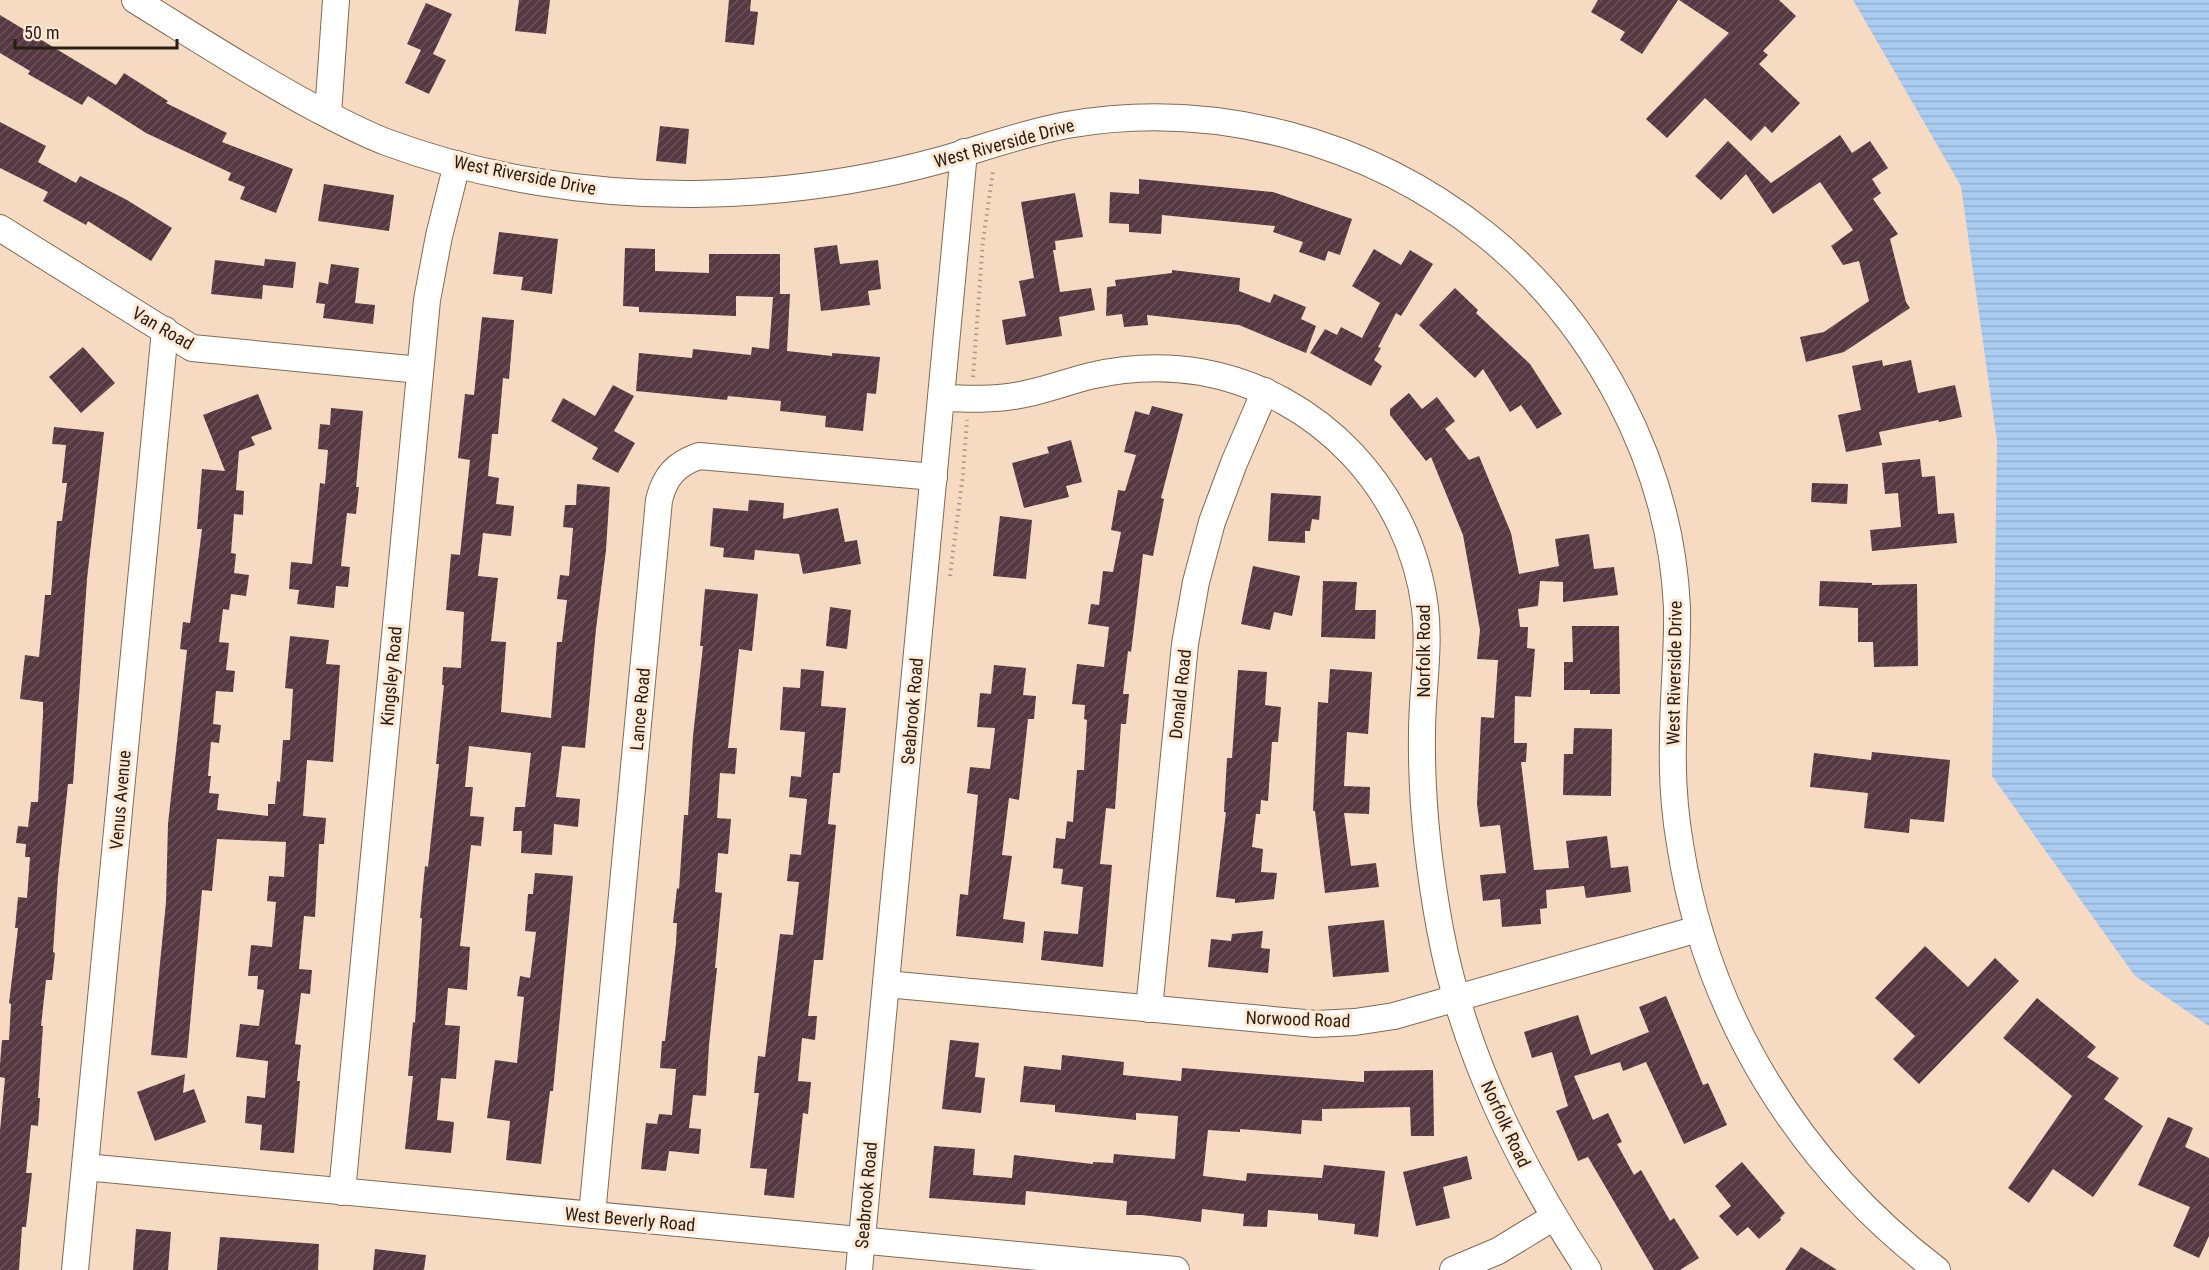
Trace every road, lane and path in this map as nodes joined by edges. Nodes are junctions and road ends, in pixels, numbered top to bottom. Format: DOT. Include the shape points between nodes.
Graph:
graph roads {
  1 [pos="135,0"];
  2 [pos="336,0"];
  3 [pos="328,114"];
  4 [pos="964,152"];
  5 [pos="457,164"];
  6 [pos="993,171"];
  7 [pos="0,228"];
  8 [pos="165,330"];
  9 [pos="420,370"];
  10 [pos="973,374"];
  11 [pos="1265,391"];
  12 [pos="941,398"];
  13 [pos="934,477"];
  14 [pos="1698,929"];
  15 [pos="886,984"];
  16 [pos="1457,999"];
  17 [pos="1149,1009"];
  18 [pos="85,1167"];
  19 [pos="342,1192"];
  20 [pos="592,1215"];
  21 [pos="1554,1217"];
  22 [pos="861,1241"];
  23 [pos="75,1270"];
  24 [pos="859,1270"];
  25 [pos="1176,1270"];
  26 [pos="1453,1270"];
  27 [pos="1588,1270"];
  28 [pos="1937,1270"];
  1 -- 3 [label="street, West Riverside Drive" via="276,87"];
  2 -- 3 [label="street"];
  3 -- 5 [label="street, West Riverside Drive" via="383,141"];
  4 -- 5 [label="street, West Riverside Drive" via="893,172 826,184 759,192 691,194 539,182"];
  4 -- 12 [label="street, Seabrook Road"];
  4 -- 14 [label="street, West Riverside Drive" via="1032,132 1108,119 1185,118 1261,128 1317,143 1388,171 1485,234 1541,287 1600,364 1618,397 1655,486 1669,542 1677,604 1675,802"];
  5 -- 9 [label="street, Kingsley Road" via="427,300"];
  6 -- 10 [label="path" via="983,241"];
  7 -- 8 [label="street, Van Road"];
  8 -- 9 [label="street, Van Road" via="192,348"];
  8 -- 18 [label="street, Venus Avenue"];
  9 -- 19 [label="street, Kingsley Road"];
  11 -- 12 [label="street, Norfolk Road" via="1236,380 1163,368 1090,376 1019,395"];
  11 -- 16 [label="street, Norfolk Road" via="1322,425 1371,474 1391,505 1419,573 1427,646 1423,799 1440,933"];
  11 -- 17 [label="street, Donald Road" via="1212,522 1192,603"];
  12 -- 13 [label="street, Seabrook Road"];
  13 -- 15 [label="street, Seabrook Road"];
  13 -- 20 [label="street, Lance Road" via="699,456 678,466 663,484"];
  14 -- 16 [label="street, Norwood Road"];
  14 -- 28 [label="street, West Riverside Drive" via="1733,1022 1786,1115 1854,1198"];
  15 -- 17 [label="street, Norwood Road"];
  15 -- 22 [label="street, Seabrook Road"];
  16 -- 17 [label="street, Norwood Road" via="1355,1023 1316,1024"];
  16 -- 21 [label="street, Norfolk Road" via="1504,1125"];
  18 -- 19 [label="street, West Beverly Road"];
  18 -- 23 [label="street, Venus Avenue"];
  19 -- 20 [label="street, West Beverly Road"];
  20 -- 22 [label="street, West Beverly Road"];
  21 -- 26 [label="street" via="1498,1251"];
  21 -- 27 [label="street, Norfolk Road"];
  22 -- 24 [label="street, Seabrook Road"];
  22 -- 25 [label="street, West Beverly Road"];
}
